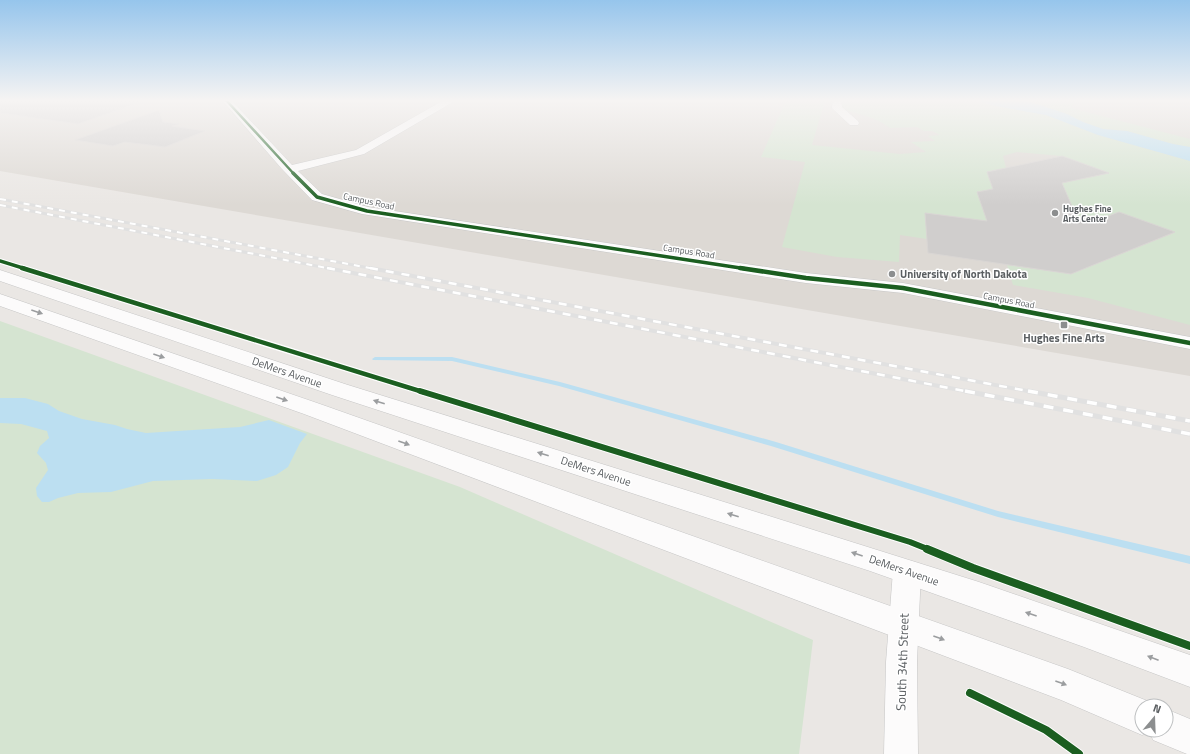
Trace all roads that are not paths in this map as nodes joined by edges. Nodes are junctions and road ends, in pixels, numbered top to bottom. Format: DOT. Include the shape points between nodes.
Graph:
graph roads {
  1 [pos="258,135"];
  2 [pos="389,135"];
  3 [pos="289,169"];
  4 [pos="0,275"];
  5 [pos="0,300"];
  6 [pos="1182,341"];
  7 [pos="907,571"];
  8 [pos="902,625"];
  9 [pos="1190,671"];
  10 [pos="1134,714"];
  11 [pos="1174,730"];
  12 [pos="1190,737"];
  13 [pos="901,754"];
  1 -- 3 [label="street, Campus Road"];
  2 -- 3 [label="street" via="360,152"];
  3 -- 6 [label="street, Campus Road" via="317,197 368,211 806,278 903,288"];
  7 -- 4 [label="main road, DeMers Avenue, one-way" via="339,390"];
  5 -- 8 [label="main road, one-way" via="312,409"];
  7 -- 8 [label="street, South 34th Street"];
  9 -- 7 [label="main road, DeMers Avenue, one-way"];
  8 -- 10 [label="main road, one-way" via="1068,686"];
  8 -- 13 [label="street, South 34th Street"];
  11 -- 12 [label="main road"];
}
